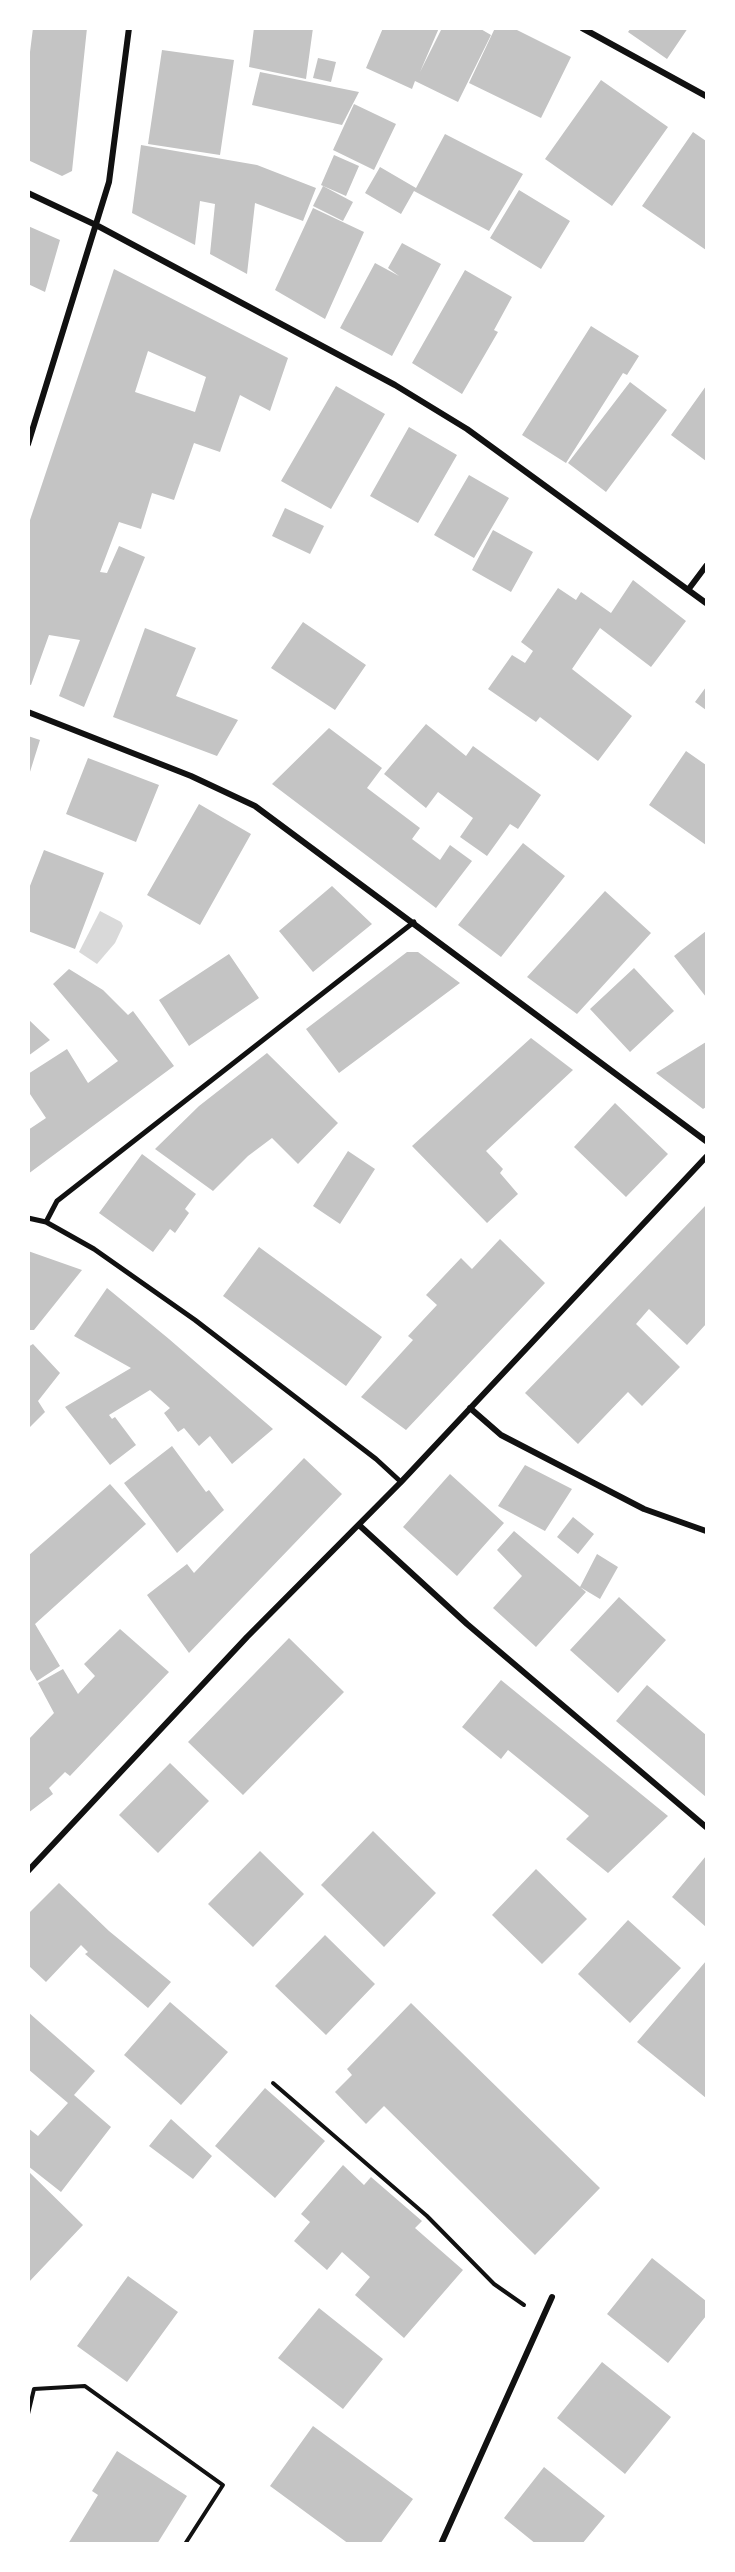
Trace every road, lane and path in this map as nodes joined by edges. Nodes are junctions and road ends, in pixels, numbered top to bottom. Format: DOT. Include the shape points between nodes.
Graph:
graph roads {
  1 [pos="129,28"];
  2 [pos="582,28"];
  3 [pos="706,96"];
  4 [pos="28,194"];
  5 [pos="98,226"];
  6 [pos="28,444"];
  7 [pos="706,566"];
  8 [pos="688,590"];
  9 [pos="706,603"];
  10 [pos="28,712"];
  11 [pos="414,922"];
  12 [pos="706,1141"];
  13 [pos="706,1157"];
  14 [pos="28,1218"];
  15 [pos="46,1222"];
  16 [pos="470,1408"];
  17 [pos="401,1482"];
  18 [pos="359,1525"];
  19 [pos="706,1531"];
  20 [pos="706,1827"];
  21 [pos="28,1871"];
  22 [pos="273,2084"];
  23 [pos="552,2297"];
  24 [pos="542,2318"];
  25 [pos="28,2414"];
  26 [pos="185,2544"];
  27 [pos="441,2544"];
  1 -- 5 [label="street" via="109,182"];
  2 -- 3 [label="street"];
  4 -- 5 [label="street"];
  5 -- 6 [label="street"];
  5 -- 8 [label="street" via="395,385 467,429"];
  7 -- 8 [label="street"];
  8 -- 9 [label="street"];
  10 -- 11 [label="street" via="191,776 255,806"];
  11 -- 12 [label="street"];
  11 -- 15 [label="street" via="57,1201"];
  13 -- 16 [label="street"];
  14 -- 15 [label="street"];
  15 -- 17 [label="street" via="94,1249 195,1320"];
  16 -- 17 [label="street"];
  16 -- 19 [label="street" via="501,1435 644,1509"];
  17 -- 18 [label="street"];
  18 -- 20 [label="street" via="467,1624"];
  18 -- 21 [label="street" via="247,1637"];
  22 -- 24 [label="path" via="426,2216 494,2284"];
  23 -- 24 [label="street"];
  24 -- 27 [label="street"];
  25 -- 26 [label="path" via="34,2389 85,2386 223,2485"];
}
